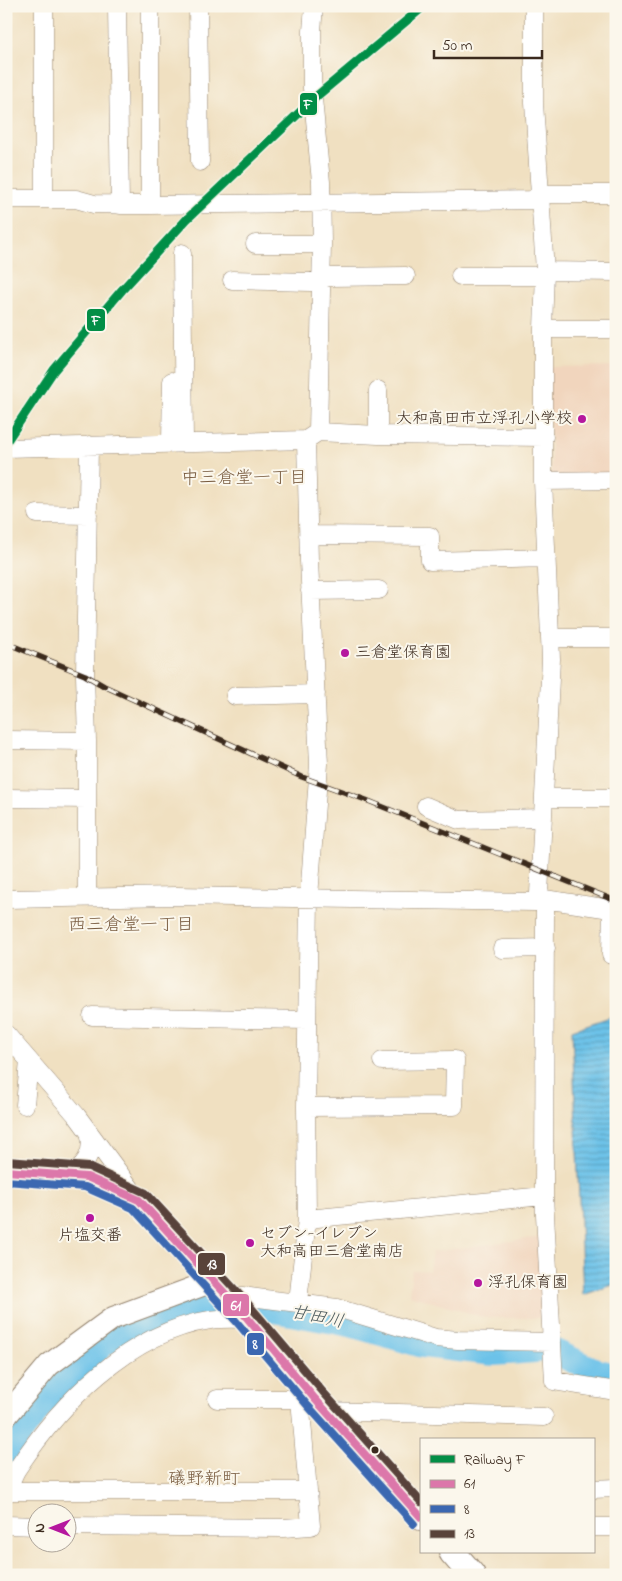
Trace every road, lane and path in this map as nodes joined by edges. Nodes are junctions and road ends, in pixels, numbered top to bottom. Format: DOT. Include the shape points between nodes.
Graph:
graph roads {
  1 [pos="44,6"];
  2 [pos="117,6"];
  3 [pos="150,6"];
  4 [pos="198,6"];
  5 [pos="314,6"];
  6 [pos="534,6"];
  7 [pos="200,162"];
  8 [pos="540,194"];
  9 [pos="616,194"];
  10 [pos="6,199"];
  11 [pos="44,199"];
  12 [pos="322,202"];
  13 [pos="120,205"];
  14 [pos="150,206"];
  15 [pos="255,244"];
  16 [pos="322,244"];
  17 [pos="182,253"];
  18 [pos="616,272"];
  19 [pos="544,273"];
  20 [pos="406,276"];
  21 [pos="460,276"];
  22 [pos="322,278"];
  23 [pos="232,280"];
  24 [pos="173,311"];
  25 [pos="616,328"];
  26 [pos="543,329"];
  27 [pos="378,390"];
  28 [pos="378,435"];
  29 [pos="312,436"];
  30 [pos="544,437"];
  31 [pos="178,443"];
  32 [pos="89,445"];
  33 [pos="6,448"];
  34 [pos="616,480"];
  35 [pos="543,481"];
  36 [pos="37,514"];
  37 [pos="88,515"];
  38 [pos="308,535"];
  39 [pos="546,558"];
  40 [pos="379,590"];
  41 [pos="310,591"];
  42 [pos="550,638"];
  43 [pos="616,638"];
  44 [pos="316,694"];
  45 [pos="236,696"];
  46 [pos="6,740"];
  47 [pos="88,741"];
  48 [pos="6,798"];
  49 [pos="544,798"];
  50 [pos="616,798"];
  51 [pos="86,799"];
  52 [pos="426,806"];
  53 [pos="543,818"];
  54 [pos="86,898"];
  55 [pos="309,898"];
  56 [pos="6,899"];
  57 [pos="544,899"];
  58 [pos="614,905"];
  59 [pos="502,948"];
  60 [pos="546,948"];
  61 [pos="611,955"];
  62 [pos="92,1016"];
  63 [pos="308,1020"];
  64 [pos="6,1034"];
  65 [pos="29,1061"];
  66 [pos="382,1061"];
  67 [pos="25,1105"];
  68 [pos="306,1107"];
  69 [pos="89,1132"];
  70 [pos="6,1171"];
  71 [pos="53,1174"];
  72 [pos="544,1196"];
  73 [pos="139,1200"];
  74 [pos="307,1219"];
  75 [pos="298,1302"];
  76 [pos="233,1303"];
  77 [pos="552,1342"];
  78 [pos="616,1391"];
  79 [pos="217,1399"];
  80 [pos="314,1403"];
  81 [pos="6,1416"];
  82 [pos="544,1417"];
  83 [pos="616,1488"];
  84 [pos="594,1489"];
  85 [pos="308,1491"];
  86 [pos="7,1492"];
  87 [pos="420,1516"];
  88 [pos="6,1525"];
  89 [pos="28,1526"];
  90 [pos="78,1526"];
  91 [pos="616,1527"];
  92 [pos="594,1528"];
  93 [pos="454,1554"];
  94 [pos="472,1575"];
  1 -- 11 [label="street"];
  2 -- 13 [label="street"];
  3 -- 14 [label="street"];
  4 -- 7 [label="street"];
  5 -- 12 [label="street" via="312,88"];
  6 -- 8 [label="street" via="534,103"];
  8 -- 9 [label="street"];
  8 -- 12 [label="street" via="532,200"];
  8 -- 19 [label="street"];
  10 -- 11 [label="street"];
  11 -- 13 [label="street" via="76,199 94,204"];
  12 -- 14 [label="street"];
  12 -- 16 [label="street"];
  13 -- 14 [label="street"];
  15 -- 16 [label="street"];
  16 -- 22 [label="street"];
  17 -- 31 [label="street"];
  18 -- 19 [label="street"];
  19 -- 21 [label="street"];
  19 -- 26 [label="street"];
  20 -- 22 [label="street"];
  22 -- 23 [label="street" via="311,282"];
  22 -- 29 [label="street"];
  24 -- 31 [label="street"];
  25 -- 26 [label="street"];
  26 -- 30 [label="street"];
  27 -- 28 [label="street"];
  28 -- 29 [label="street"];
  28 -- 30 [label="street"];
  29 -- 31 [label="street" via="232,443"];
  29 -- 38 [label="street"];
  30 -- 35 [label="street"];
  31 -- 32 [label="street"];
  32 -- 33 [label="street"];
  32 -- 37 [label="street"];
  34 -- 35 [label="street"];
  35 -- 39 [label="street"];
  36 -- 37 [label="street"];
  37 -- 47 [label="street" via="85,675"];
  38 -- 39 [label="street" via="430,536 430,561"];
  38 -- 41 [label="street"];
  39 -- 42 [label="street"];
  40 -- 41 [label="street"];
  41 -- 44 [label="street"];
  42 -- 43 [label="street"];
  42 -- 49 [label="street"];
  44 -- 45 [label="street"];
  44 -- 55 [label="street" via="319,764"];
  46 -- 47 [label="street"];
  47 -- 51 [label="street"];
  48 -- 51 [label="street"];
  49 -- 50 [label="street"];
  49 -- 53 [label="street"];
  51 -- 54 [label="street"];
  52 -- 53 [label="street" via="459,820"];
  53 -- 57 [label="street" via="539,894"];
  54 -- 55 [label="street"];
  54 -- 56 [label="street"];
  55 -- 57 [label="street" via="535,902"];
  55 -- 63 [label="street"];
  57 -- 58 [label="street" via="604,908"];
  57 -- 60 [label="street"];
  58 -- 61 [label="street"];
  59 -- 60 [label="street"];
  60 -- 72 [label="street"];
  62 -- 63 [label="street"];
  63 -- 68 [label="street"];
  64 -- 65 [label="street"];
  65 -- 67 [label="street"];
  65 -- 69 [label="street"];
  66 -- 68 [label="street" via="456,1060 454,1106"];
  68 -- 74 [label="street"];
  69 -- 71 [label="street" via="92,1140 90,1154 81,1166 68,1174"];
  69 -- 73 [label="street"];
  70 -- 71 [label="highway"];
  71 -- 73 [label="highway" via="86,1178"];
  72 -- 74 [label="street"];
  72 -- 77 [label="street"];
  73 -- 76 [label="highway"];
  74 -- 75 [label="street"];
  75 -- 76 [label="street" via="242,1296"];
  75 -- 77 [label="street" via="337,1308 436,1338"];
  76 -- 80 [label="highway"];
  76 -- 81 [label="main road" via="113,1318 49,1366"];
  76 -- 86 [label="street" via="210,1320 176,1329 150,1341 101,1373 58,1415 16,1471"];
  77 -- 78 [label="street" via="554,1382"];
  79 -- 80 [label="street"];
  80 -- 82 [label="street"];
  80 -- 85 [label="street"];
  80 -- 87 [label="highway"];
  83 -- 84 [label="street"];
  85 -- 86 [label="street"];
  85 -- 90 [label="street" via="311,1526"];
  88 -- 89 [label="street"];
  91 -- 92 [label="street"];
  93 -- 94 [label="highway"];
}
